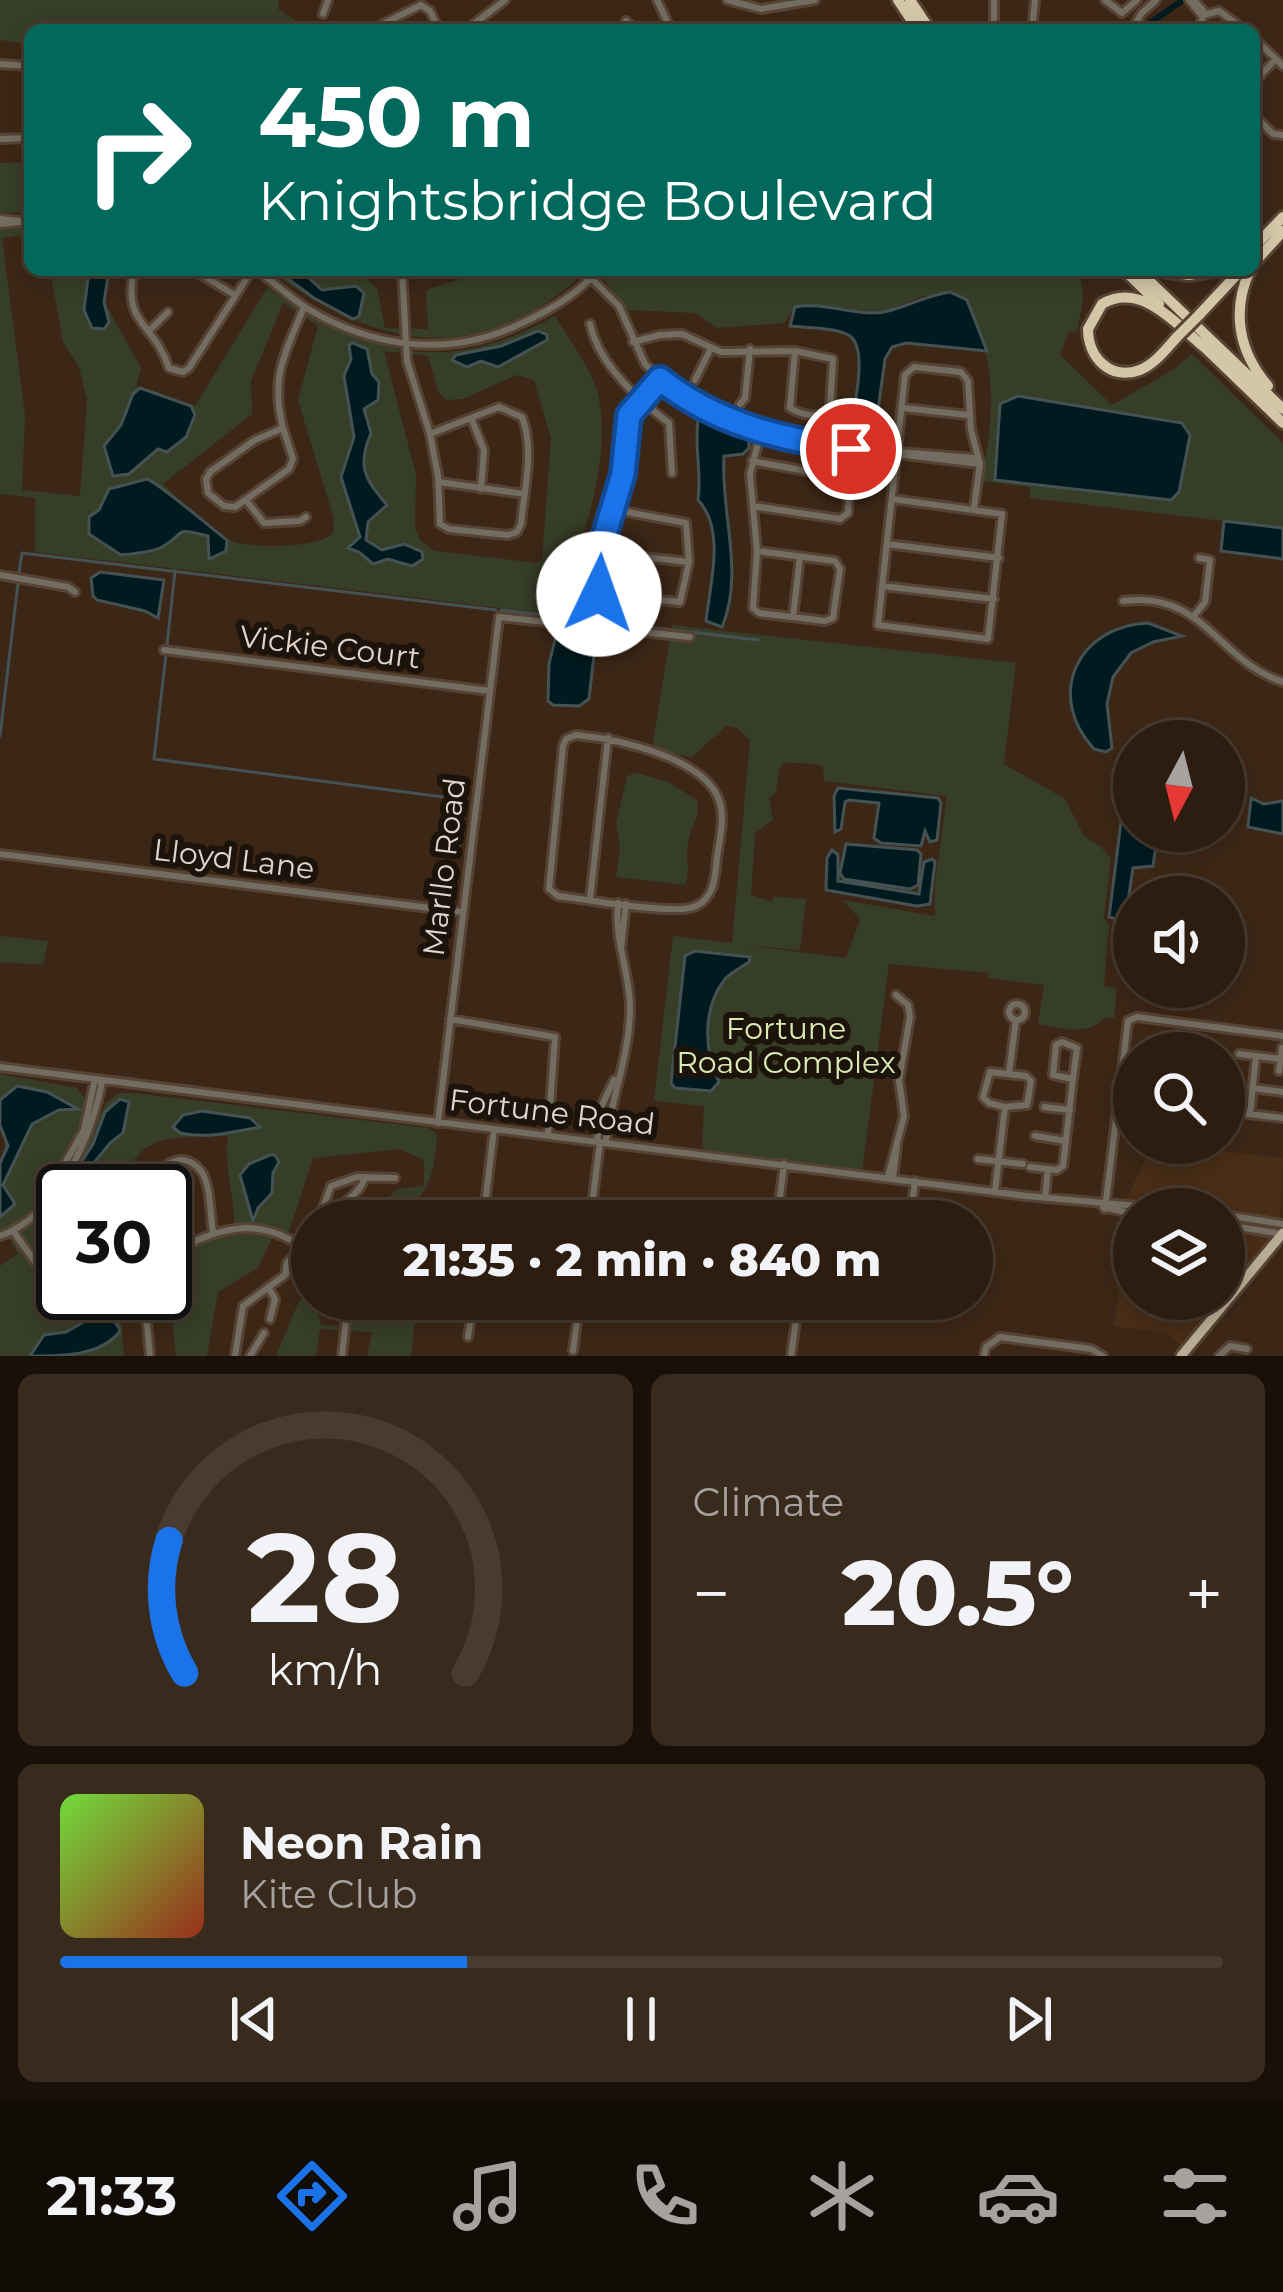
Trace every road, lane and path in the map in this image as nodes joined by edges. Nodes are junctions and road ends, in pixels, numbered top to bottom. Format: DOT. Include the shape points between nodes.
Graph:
graph roads {
  1 [pos="328,0"];
  2 [pos="395,0"];
  3 [pos="503,0"];
  4 [pos="728,0"];
  5 [pos="815,0"];
  6 [pos="1105,0"];
  7 [pos="1137,0"];
  8 [pos="1156,0"];
  9 [pos="1192,0"];
  10 [pos="402,12"];
  11 [pos="323,14"];
  12 [pos="1204,16"];
  13 [pos="626,21"];
  14 [pos="383,24"];
  15 [pos="435,24"];
  16 [pos="473,24"];
  17 [pos="629,24"];
  18 [pos="1136,24"];
  19 [pos="1201,24"];
  20 [pos="1238,24"];
  21 [pos="1260,44"];
  22 [pos="1276,59"];
  23 [pos="1283,66"];
  24 [pos="1260,76"];
  25 [pos="1283,224"];
  26 [pos="1260,250"];
  27 [pos="133,276"];
  28 [pos="203,276"];
  29 [pos="250,276"];
  30 [pos="262,276"];
  31 [pos="402,276"];
  32 [pos="1130,276"];
  33 [pos="1144,276"];
  34 [pos="1236,276"];
  35 [pos="1247,276"];
  36 [pos="592,278"];
  37 [pos="236,295"];
  38 [pos="304,307"];
  39 [pos="168,312"];
  40 [pos="590,324"];
  41 [pos="149,331"];
  42 [pos="1184,331"];
  43 [pos="1184,331"];
  44 [pos="1184,331"];
  45 [pos="1184,331"];
  46 [pos="633,343"];
  47 [pos="406,345"];
  48 [pos="1204,347"];
  49 [pos="711,348"];
  50 [pos="751,349"];
  51 [pos="795,351"];
  52 [pos="660,379"];
  53 [pos="695,380"];
  54 [pos="641,401"];
  55 [pos="740,404"];
  56 [pos="1283,405"];
  57 [pos="903,408"];
  58 [pos="968,415"];
  59 [pos="471,418"];
  60 [pos="1283,423"];
  61 [pos="283,428"];
  62 [pos="761,432"];
  63 [pos="430,434"];
  64 [pos="897,455"];
  65 [pos="752,461"];
  66 [pos="980,464"];
  67 [pos="671,473"];
  68 [pos="439,482"];
  69 [pos="481,489"];
  70 [pos="524,494"];
  71 [pos="892,499"];
  72 [pos="246,500"];
  73 [pos="752,505"];
  74 [pos="974,508"];
  75 [pos="610,509"];
  76 [pos="306,517"];
  77 [pos="887,544"];
  78 [pos="758,551"];
  79 [pos="598,552"];
  80 [pos="800,557"];
  81 [pos="999,558"];
  82 [pos="1199,559"];
  83 [pos="689,562"];
  84 [pos="0,575"];
  85 [pos="882,586"];
  86 [pos="75,592"];
  87 [pos="994,599"];
  88 [pos="1124,601"];
  89 [pos="793,617"];
  90 [pos="1193,617"];
  91 [pos="690,637"];
  92 [pos="164,650"];
  93 [pos="1283,682"];
  94 [pos="490,691"];
  95 [pos="608,738"];
  96 [pos="0,854"];
  97 [pos="590,899"];
  98 [pos="622,903"];
  99 [pos="462,912"];
  100 [pos="896,995"];
  101 [pos="450,1019"];
  102 [pos="1016,1020"];
  103 [pos="1283,1036"];
  104 [pos="1282,1048"];
  105 [pos="1245,1055"];
  106 [pos="1256,1056"];
  107 [pos="1281,1059"];
  108 [pos="0,1067"];
  109 [pos="1279,1072"];
  110 [pos="1009,1073"];
  111 [pos="99,1079"];
  112 [pos="1073,1079"];
  113 [pos="1252,1088"];
  114 [pos="1283,1092"];
  115 [pos="1005,1106"];
  116 [pos="1044,1107"];
  117 [pos="1070,1110"];
  118 [pos="1250,1114"];
  119 [pos="1245,1115"];
  120 [pos="1283,1118"];
  121 [pos="438,1123"];
  122 [pos="494,1129"];
  123 [pos="548,1135"];
  124 [pos="1035,1136"];
  125 [pos="1066,1141"];
  126 [pos="601,1142"];
  127 [pos="978,1159"];
  128 [pos="999,1162"];
  129 [pos="68,1164"];
  130 [pos="192,1165"];
  131 [pos="784,1165"];
  132 [pos="1048,1169"];
  133 [pos="365,1177"];
  134 [pos="395,1178"];
  135 [pos="891,1178"];
  136 [pos="917,1181"];
  137 [pos="995,1192"];
  138 [pos="1045,1198"];
  139 [pos="326,1200"];
  140 [pos="345,1200"];
  141 [pos="486,1200"];
  142 [pos="593,1200"];
  143 [pos="780,1200"];
  144 [pos="914,1200"];
  145 [pos="1103,1205"];
  146 [pos="1113,1206"];
  147 [pos="1113,1208"];
  148 [pos="36,1212"];
  149 [pos="1245,1221"];
  150 [pos="1245,1228"];
  151 [pos="1259,1229"];
  152 [pos="16,1230"];
  153 [pos="1283,1231"];
  154 [pos="213,1232"];
  155 [pos="0,1236"];
  156 [pos="192,1242"];
  157 [pos="291,1243"];
  158 [pos="1272,1248"];
  159 [pos="36,1263"];
  160 [pos="291,1269"];
  161 [pos="268,1287"];
  162 [pos="270,1319"];
  163 [pos="147,1320"];
  164 [pos="346,1320"];
  165 [pos="471,1320"];
  166 [pos="577,1320"];
  167 [pos="796,1321"];
  168 [pos="264,1333"];
  169 [pos="468,1337"];
  170 [pos="1247,1349"];
  171 [pos="573,1351"];
  172 [pos="150,1356"];
  173 [pos="235,1356"];
  174 [pos="250,1356"];
  175 [pos="342,1356"];
  176 [pos="791,1356"];
  177 [pos="984,1356"];
  178 [pos="1103,1356"];
  179 [pos="1181,1356"];
  180 [pos="1219,1356"];
  1 -- 11 [label="street"];
  2 -- 10 [label="street"];
  3 -- 16 [label="street"];
  4 -- 5 [label="street" via="761,9"];
  6 -- 7 [label="street" via="1122,13"];
  8 -- 18 [label="street"];
  9 -- 12 [label="street"];
  10 -- 14 [label="street"];
  10 -- 15 [label="street" via="423,5"];
  12 -- 19 [label="street"];
  12 -- 20 [label="street" via="1224,12"];
  13 -- 17 [label="street"];
  21 -- 22 [label="street"];
  22 -- 23 [label="street"];
  22 -- 24 [label="street"];
  25 -- 26 [label="highway"];
  27 -- 41 [label="street" via="130,301"];
  28 -- 37 [label="street"];
  29 -- 37 [label="street"];
  30 -- 38 [label="street"];
  31 -- 47 [label="street"];
  32 -- 48 [label="highway"];
  33 -- 56 [label="highway"];
  34 -- 42 [label="highway, bridge"];
  35 -- 56 [label="highway" via="1242,341"];
  36 -- 46 [label="street" via="619,306"];
  36 -- 47 [label="street" via="500,334"];
  37 -- 41 [label="street" via="184,372 169,368"];
  38 -- 47 [label="street"];
  38 -- 61 [label="street" via="277,374"];
  39 -- 41 [label="street"];
  40 -- 54 [label="street"];
  43 -- 44 [label="highway, bridge" via="1145,368 1124,373 1095,358 1088,329 1102,304 1129,296"];
  45 -- 48 [label="highway, bridge"];
  46 -- 49 [label="street" via="682,334"];
  46 -- 52 [label="street"];
  47 -- 63 [label="street"];
  48 -- 60 [label="highway"];
  49 -- 50 [label="street"];
  49 -- 53 [label="street"];
  50 -- 51 [label="street"];
  50 -- 55 [label="street"];
  51 -- 51 [label="street" via="833,359 826,414 790,409"];
  52 -- 54 [label="street"];
  52 -- 62 [label="street"];
  54 -- 67 [label="street" via="669,423"];
  54 -- 75 [label="street" via="629,415"];
  57 -- 58 [label="street"];
  57 -- 58 [label="street" via="905,375 914,367 965,375"];
  57 -- 64 [label="street"];
  58 -- 66 [label="street"];
  59 -- 63 [label="street"];
  59 -- 69 [label="street" via="483,444"];
  59 -- 70 [label="street" via="500,406 522,417"];
  61 -- 72 [label="street" via="292,464"];
  61 -- 72 [label="street" via="206,479 208,493 224,506"];
  62 -- 64 [label="street"];
  62 -- 65 [label="street"];
  63 -- 68 [label="street"];
  64 -- 66 [label="street"];
  64 -- 71 [label="street"];
  65 -- 73 [label="street"];
  65 -- 73 [label="street" via="850,485 840,519"];
  66 -- 74 [label="street"];
  68 -- 69 [label="street"];
  68 -- 70 [label="street" via="437,517 449,529 517,532"];
  69 -- 70 [label="street"];
  71 -- 74 [label="street"];
  71 -- 77 [label="street"];
  72 -- 76 [label="street" via="264,523"];
  73 -- 78 [label="street"];
  74 -- 81 [label="street" via="1002,514"];
  75 -- 79 [label="street"];
  75 -- 83 [label="street" via="682,520"];
  77 -- 81 [label="street"];
  77 -- 85 [label="street"];
  78 -- 80 [label="street"];
  78 -- 89 [label="street" via="753,608"];
  79 -- 83 [label="street"];
  79 -- 83 [label="street" via="595,592 656,601 680,602"];
  80 -- 89 [label="street"];
  80 -- 89 [label="street" via="835,561 840,569 833,618"];
  81 -- 87 [label="street"];
  82 -- 90 [label="street" via="1210,560 1204,602"];
  84 -- 86 [label="street"];
  85 -- 87 [label="street"];
  85 -- 87 [label="street" via="882,628 983,640 991,634"];
  88 -- 90 [label="street" via="1162,600"];
  90 -- 93 [label="street"];
  91 -- 94 [label="street, Marllo Road" via="499,617"];
  92 -- 94 [label="street, Vickie Court"];
  94 -- 99 [label="street, Marllo Road"];
  95 -- 97 [label="street"];
  95 -- 97 [label="street" via="566,739 555,814 549,890"];
  95 -- 98 [label="street" via="689,767 716,792 722,812 705,906"];
  96 -- 99 [label="street, Lloyd Lane"];
  97 -- 98 [label="street"];
  98 -- 126 [label="street" via="616,933 630,1006"];
  99 -- 101 [label="street, Marllo Road"];
  100 -- 135 [label="street" via="910,1011"];
  101 -- 121 [label="street, Marllo Road"];
  101 -- 123 [label="street" via="555,1036"];
  102 -- 110 [label="street"];
  103 -- 145 [label="street" via="1127,1021"];
  104 -- 107 [label="street"];
  105 -- 106 [label="street"];
  106 -- 107 [label="street"];
  106 -- 113 [label="street"];
  107 -- 109 [label="street"];
  108 -- 111 [label="street, Fortune Road"];
  110 -- 115 [label="street" via="1031,1081 1030,1099 1021,1108"];
  110 -- 115 [label="street" via="985,1079 983,1097"];
  111 -- 121 [label="street, Fortune Road"];
  111 -- 129 [label="street" via="90,1134"];
  112 -- 112 [label="street" via="1053,1075 1058,1043 1076,1044"];
  112 -- 117 [label="street"];
  113 -- 114 [label="street"];
  113 -- 118 [label="street"];
  115 -- 128 [label="street"];
  116 -- 117 [label="street"];
  117 -- 125 [label="street"];
  118 -- 119 [label="street"];
  118 -- 120 [label="street"];
  121 -- 122 [label="street, Fortune Road"];
  122 -- 123 [label="street, Fortune Road"];
  122 -- 141 [label="street"];
  123 -- 126 [label="street, Fortune Road"];
  124 -- 125 [label="street"];
  125 -- 132 [label="street" via="1061,1169"];
  126 -- 131 [label="street, Fortune Road"];
  126 -- 142 [label="street"];
  127 -- 128 [label="street"];
  128 -- 132 [label="street"];
  128 -- 137 [label="street"];
  130 -- 154 [label="street" via="205,1182"];
  131 -- 135 [label="street, Fortune Road"];
  131 -- 143 [label="street"];
  132 -- 138 [label="street"];
  133 -- 134 [label="street"];
  133 -- 139 [label="street" via="331,1186"];
  133 -- 140 [label="street"];
  135 -- 136 [label="street, Fortune Road"];
  136 -- 137 [label="street, Fortune Road"];
  136 -- 144 [label="street"];
  137 -- 138 [label="street, Fortune Road"];
  138 -- 145 [label="street, Fortune Road"];
  145 -- 146 [label="street, Fortune Road"];
  145 -- 147 [label="street, Fortune Road"];
  148 -- 152 [label="street"];
  149 -- 153 [label="street"];
  150 -- 151 [label="street"];
  151 -- 153 [label="street"];
  151 -- 158 [label="street"];
  152 -- 155 [label="street"];
  152 -- 159 [label="street"];
  153 -- 158 [label="main road"];
  154 -- 156 [label="street"];
  154 -- 157 [label="street" via="260,1229"];
  158 -- 179 [label="main road"];
  160 -- 161 [label="street"];
  161 -- 162 [label="street"];
  161 -- 173 [label="street" via="243,1306"];
  163 -- 172 [label="street"];
  164 -- 175 [label="street"];
  165 -- 169 [label="street"];
  166 -- 171 [label="street"];
  167 -- 176 [label="street"];
  168 -- 174 [label="street"];
  170 -- 180 [label="street" via="1230,1346"];
  177 -- 178 [label="street" via="1000,1337"];
}
